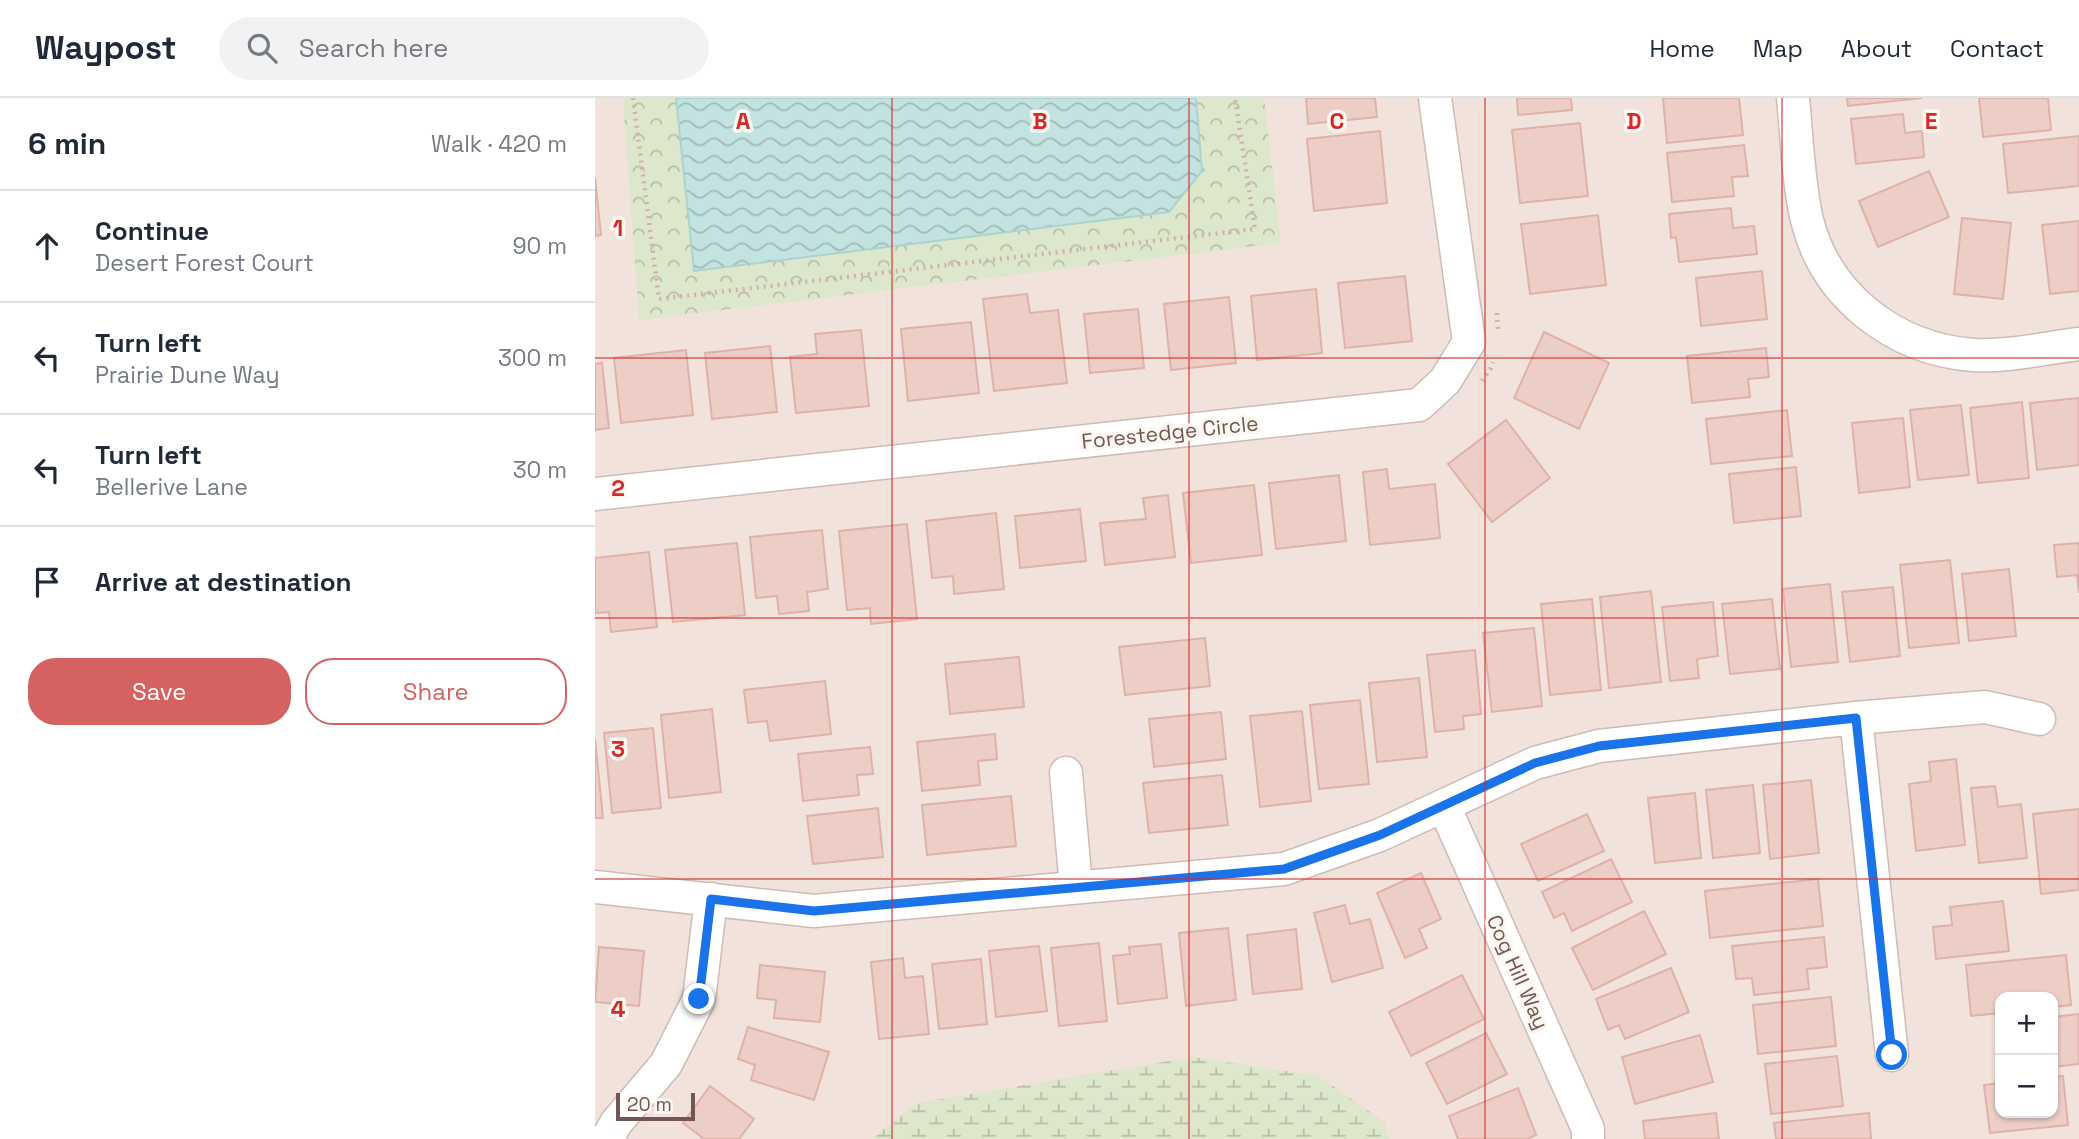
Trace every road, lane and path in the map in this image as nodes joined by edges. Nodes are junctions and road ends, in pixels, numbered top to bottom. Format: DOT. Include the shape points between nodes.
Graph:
graph roads {
  1 [pos="633,98"];
  2 [pos="1235,98"];
  3 [pos="1435,98"];
  4 [pos="1793,98"];
  5 [pos="2079,344"];
  6 [pos="595,494"];
  7 [pos="1856,718"];
  8 [pos="2039,719"];
  9 [pos="1066,773"];
  10 [pos="1444,806"];
  11 [pos="595,887"];
  12 [pos="1076,887"];
  13 [pos="711,899"];
  14 [pos="1892,1055"];
  15 [pos="607,1139"];
  16 [pos="1588,1139"];
  1 -- 2 [label="path" via="659,299 1255,229"];
  3 -- 6 [label="street, Forestedge Circle" via="1469,342 1445,382 1419,405"];
  4 -- 5 [label="street" via="1807,220 1824,263 1854,303 1911,340 1953,352 1999,354"];
  7 -- 8 [label="street" via="1985,707"];
  7 -- 10 [label="street" via="1599,746 1535,763"];
  7 -- 14 [label="street"];
  9 -- 12 [label="street"];
  10 -- 12 [label="street" via="1380,835 1284,869"];
  10 -- 16 [label="street, Cog Hill Way"];
  11 -- 13 [label="street"];
  12 -- 13 [label="street" via="814,911"];
  13 -- 15 [label="street" via="699,999 666,1064"];
}
